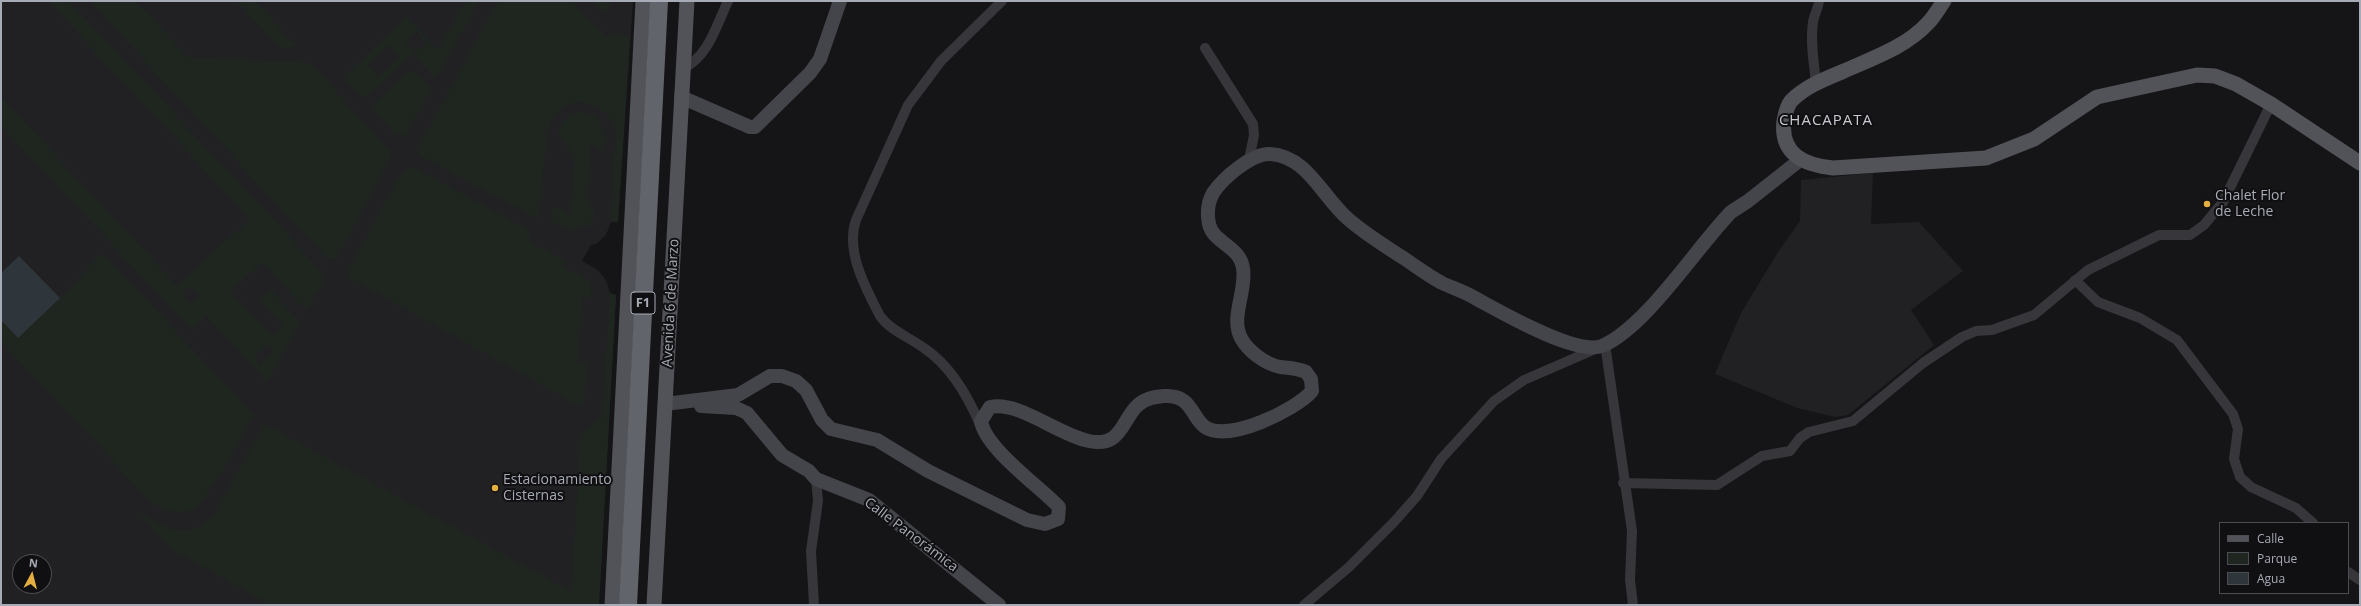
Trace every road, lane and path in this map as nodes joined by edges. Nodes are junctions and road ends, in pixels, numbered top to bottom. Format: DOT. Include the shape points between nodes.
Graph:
graph roads {
  1 [pos="643,1"];
  2 [pos="659,1"];
  3 [pos="670,1"];
  4 [pos="687,1"];
  5 [pos="728,1"];
  6 [pos="840,1"];
  7 [pos="1002,1"];
  8 [pos="1819,1"];
  9 [pos="1944,1"];
  10 [pos="1205,48"];
  11 [pos="683,68"];
  12 [pos="1816,83"];
  13 [pos="682,97"];
  14 [pos="2271,104"];
  15 [pos="1248,160"];
  16 [pos="1800,160"];
  17 [pos="2360,163"];
  18 [pos="2075,280"];
  19 [pos="1602,346"];
  20 [pos="665,404"];
  21 [pos="982,429"];
  22 [pos="816,479"];
  23 [pos="1623,483"];
  24 [pos="2312,522"];
  25 [pos="2349,573"];
  26 [pos="2360,580"];
  27 [pos="612,605"];
  28 [pos="628,605"];
  29 [pos="640,605"];
  30 [pos="654,605"];
  31 [pos="814,605"];
  32 [pos="999,605"];
  33 [pos="1304,605"];
  34 [pos="1633,605"];
  1 -- 27 [label="main road"];
  2 -- 28 [label="highway, Avenida 6 de Marzo / F1"];
  3 -- 29 [label="highway, Avenida 6 de Marzo / F1"];
  4 -- 11 [label="main road, Avenida 6 de Marzo"];
  5 -- 11 [label="street" via="706,48 694,64"];
  6 -- 13 [label="street" via="820,59 810,73 756,127 750,127"];
  7 -- 21 [label="street" via="941,61 908,105 856,220 852,237 853,252 880,316 886,324 925,348 942,364 969,399"];
  8 -- 12 [label="street" via="1818,13 1813,22 1812,42"];
  9 -- 12 [label="main road" via="1928,23 1908,40 1884,54"];
  10 -- 15 [label="street" via="1253,124 1254,135"];
  11 -- 13 [label="main road, Avenida 6 de Marzo"];
  12 -- 16 [label="main road" via="1790,102 1784,117 1783,131 1790,151"];
  13 -- 20 [label="main road, Avenida 6 de Marzo"];
  14 -- 16 [label="main road" via="2229,81 2197,74 2097,97 2034,138 1986,158 1833,168"];
  14 -- 17 [label="main road"];
  14 -- 18 [label="street" via="2223,202 2204,225 2190,235 2159,235 2147,240 2088,270"];
  15 -- 19 [label="street" via="1268,154 1283,156 1308,172 1345,216 1370,237 1441,282 1474,297 1507,317 1565,342"];
  15 -- 21 [label="street" via="1213,193 1208,208 1209,224 1214,235 1239,256 1243,266 1244,285 1237,324 1241,338 1266,362 1306,372 1311,380 1312,391 1304,400 1272,419 1215,431 1204,426 1192,408 1180,399 1166,396 1148,398 1137,405 1124,428 1115,437 1103,441 1090,442 1062,432 1008,406 990,407 980,421"];
  16 -- 19 [label="street" via="1731,212 1644,314"];
  18 -- 23 [label="street" via="2034,315 1992,330 1976,331 1942,349 1853,421 1809,432 1800,438 1790,451 1762,456 1717,485"];
  18 -- 24 [label="street" via="2098,302 2140,318 2177,340 2233,414 2238,429 2234,459 2240,477 2251,487 2296,508"];
  19 -- 23 [label="street"];
  19 -- 33 [label="street" via="1524,380 1494,401 1442,459 1417,496 1394,522 1349,567"];
  20 -- 21 [label="street" via="738,395 770,376 796,380 806,390 822,420 831,429 877,440 928,471 1027,520 1045,524 1058,519 1059,507 1005,457"];
  20 -- 22 [label="street, Calle Panorámica" via="736,408 747,412 782,455"];
  20 -- 30 [label="main road, Avenida 6 de Marzo"];
  22 -- 31 [label="street" via="818,501 811,551"];
  22 -- 32 [label="street, Calle Panorámica" via="869,500"];
  23 -- 34 [label="street" via="1632,531 1630,580"];
  25 -- 26 [label="street"];
}
